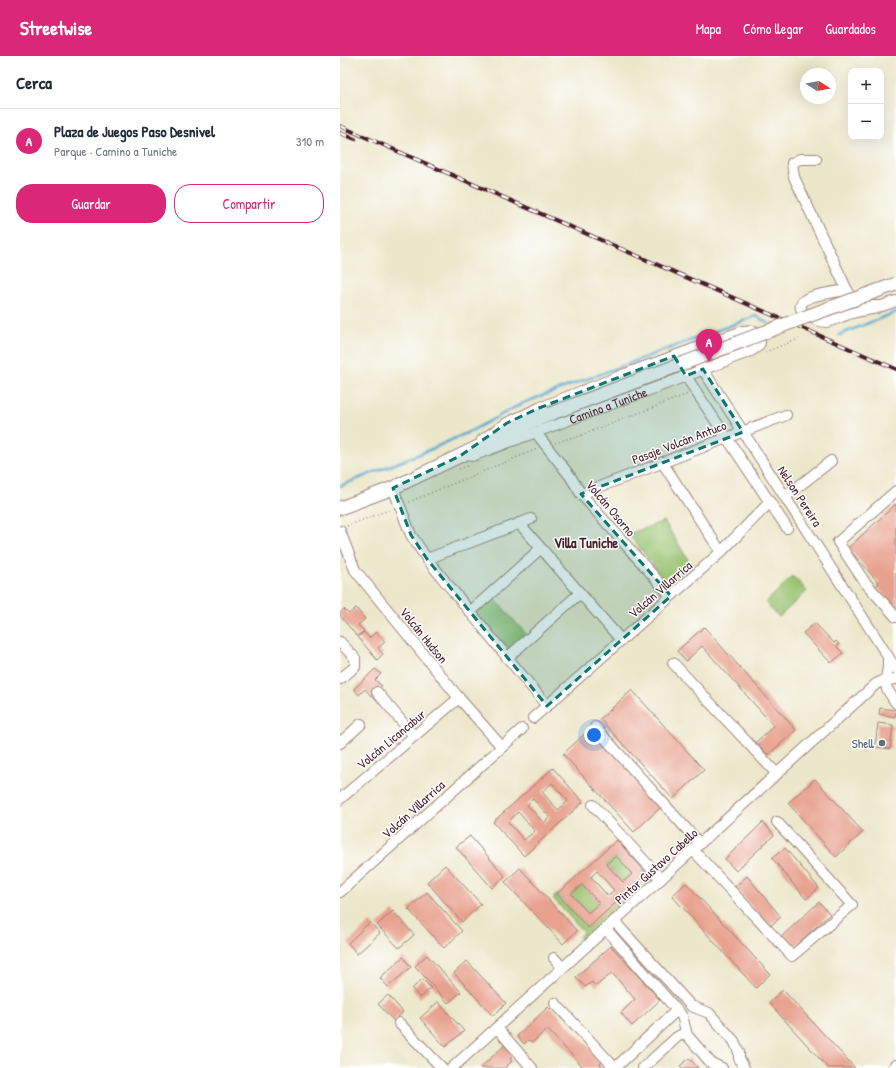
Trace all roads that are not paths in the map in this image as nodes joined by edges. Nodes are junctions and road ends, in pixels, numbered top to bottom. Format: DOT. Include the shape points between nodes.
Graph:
graph roads {
  1 [pos="816,159"];
  2 [pos="896,284"];
  3 [pos="847,290"];
  4 [pos="896,301"];
  5 [pos="882,306"];
  6 [pos="691,350"];
  7 [pos="674,356"];
  8 [pos="703,369"];
  9 [pos="686,376"];
  10 [pos="786,415"];
  11 [pos="536,432"];
  12 [pos="742,432"];
  13 [pos="726,438"];
  14 [pos="460,456"];
  15 [pos="831,461"];
  16 [pos="662,462"];
  17 [pos="445,463"];
  18 [pos="392,488"];
  19 [pos="896,491"];
  20 [pos="581,494"];
  21 [pos="785,497"];
  22 [pos="770,502"];
  23 [pos="791,506"];
  24 [pos="340,508"];
  25 [pos="531,519"];
  26 [pos="519,524"];
  27 [pos="344,528"];
  28 [pos="787,528"];
  29 [pos="540,549"];
  30 [pos="721,552"];
  31 [pos="427,559"];
  32 [pos="580,593"];
  33 [pos="671,596"];
  34 [pos="470,612"];
  35 [pos="896,617"];
  36 [pos="621,640"];
  37 [pos="340,642"];
  38 [pos="888,657"];
  39 [pos="508,658"];
  40 [pos="674,663"];
  41 [pos="896,669"];
  42 [pos="340,679"];
  43 [pos="891,679"];
  44 [pos="377,692"];
  45 [pos="459,698"];
  46 [pos="896,703"];
  47 [pos="547,706"];
  48 [pos="533,718"];
  49 [pos="361,724"];
  50 [pos="595,727"];
  51 [pos="522,729"];
  52 [pos="414,736"];
  53 [pos="340,743"];
  54 [pos="502,747"];
  55 [pos="777,774"];
  56 [pos="340,799"];
  57 [pos="593,805"];
  58 [pos="777,822"];
  59 [pos="696,847"];
  60 [pos="661,879"];
  61 [pos="340,892"];
  62 [pos="614,921"];
  63 [pos="606,929"];
  64 [pos="554,958"];
  65 [pos="563,968"];
  66 [pos="554,1003"];
  67 [pos="677,1010"];
  68 [pos="399,1023"];
  69 [pos="497,1028"];
  70 [pos="686,1032"];
  71 [pos="896,1066"];
  72 [pos="442,1068"];
  73 [pos="452,1068"];
  74 [pos="532,1068"];
  75 [pos="643,1068"];
  76 [pos="722,1068"];
  77 [pos="744,1068"];
  78 [pos="893,1068"];
  1 -- 3 [label="street" via="800,158 792,163 794,177"];
  2 -- 14 [label="main road, Camino a Tuniche, bridge" via="550,414"];
  3 -- 5 [label="street" via="857,301 871,306"];
  3 -- 5 [label="street" via="810,297 804,300 801,308 818,321 825,322"];
  4 -- 5 [label="street"];
  6 -- 7 [label="street, Camino a Tuniche"];
  6 -- 8 [label="street, Nelson Pereira"];
  6 -- 8 [label="street, Camino a Tuniche" via="743,331 753,330 760,338 757,347"];
  7 -- 9 [label="street"];
  7 -- 14 [label="street, Camino a Tuniche" via="506,423"];
  8 -- 9 [label="street, Camino a Tuniche"];
  8 -- 12 [label="street, Nelson Pereira"];
  9 -- 11 [label="street, Camino a Tuniche"];
  9 -- 13 [label="street"];
  10 -- 12 [label="street, Pasaje Volcán Antuco"];
  11 -- 17 [label="street, Camino a Tuniche" via="473,456"];
  11 -- 20 [label="street, Volcán Osorno"];
  12 -- 13 [label="street, Pasaje Volcán Antuco"];
  12 -- 21 [label="street, Nelson Pereira"];
  13 -- 16 [label="street, Pasaje Volcán Antuco"];
  13 -- 22 [label="street"];
  14 -- 17 [label="main road, Camino a Tuniche"];
  15 -- 21 [label="street"];
  16 -- 20 [label="street, Pasaje Volcán Antuco"];
  16 -- 30 [label="street"];
  17 -- 18 [label="main road, Camino a Tuniche"];
  18 -- 24 [label="main road, Camino a Tuniche"];
  18 -- 31 [label="street" via="411,535"];
  19 -- 35 [label="street" via="838,542 864,581"];
  20 -- 33 [label="street, Volcán Osorno"];
  21 -- 23 [label="street, Nelson Pereira"];
  22 -- 23 [label="street"];
  22 -- 28 [label="street"];
  22 -- 30 [label="street, Volcán Villarrica"];
  23 -- 38 [label="street, Nelson Pereira"];
  25 -- 26 [label="street"];
  26 -- 29 [label="street"];
  26 -- 31 [label="street"];
  27 -- 45 [label="street, Volcán Hudson" via="355,570"];
  29 -- 32 [label="street"];
  29 -- 34 [label="street"];
  30 -- 33 [label="street, Volcán Villarrica"];
  31 -- 34 [label="street"];
  32 -- 36 [label="street"];
  32 -- 39 [label="street"];
  33 -- 36 [label="street, Volcán Villarrica"];
  34 -- 39 [label="street"];
  36 -- 47 [label="street, Volcán Villarrica"];
  37 -- 42 [label="street" via="355,658 355,667"];
  38 -- 41 [label="street, Nelson Pereira"];
  38 -- 43 [label="street"];
  39 -- 47 [label="street"];
  40 -- 55 [label="street"];
  43 -- 46 [label="street" via="887,689"];
  43 -- 55 [label="street, Pintor Gustavo Cabello" via="876,684"];
  44 -- 52 [label="street"];
  45 -- 52 [label="street, Volcán Licancabur"];
  45 -- 54 [label="street, Volcán Hudson"];
  47 -- 48 [label="street, Volcán Villarrica"];
  49 -- 53 [label="street"];
  50 -- 59 [label="street"];
  51 -- 54 [label="street, Volcán Villarrica"];
  52 -- 56 [label="street, Volcán Licancabur"];
  54 -- 61 [label="street, Volcán Villarrica"];
  55 -- 59 [label="street, Pintor Gustavo Cabello"];
  57 -- 60 [label="street"];
  58 -- 59 [label="street" via="852,905 792,956"];
  59 -- 60 [label="street, Pintor Gustavo Cabello"];
  60 -- 62 [label="street, Pintor Gustavo Cabello"];
  62 -- 63 [label="street, Pintor Gustavo Cabello"];
  62 -- 77 [label="street" via="691,1006 709,1014 734,1041"];
  63 -- 65 [label="street, Pintor Gustavo Cabello"];
  63 -- 67 [label="street"];
  64 -- 65 [label="street"];
  65 -- 69 [label="street, Pintor Gustavo Cabello"];
  66 -- 67 [label="street" via="615,1068"];
  67 -- 70 [label="street" via="683,1018"];
  68 -- 72 [label="street"];
  69 -- 73 [label="street, Pintor Gustavo Cabello"];
  69 -- 74 [label="street"];
  70 -- 75 [label="street"];
  70 -- 76 [label="street" via="711,1063"];
  71 -- 78 [label="street"];
}
